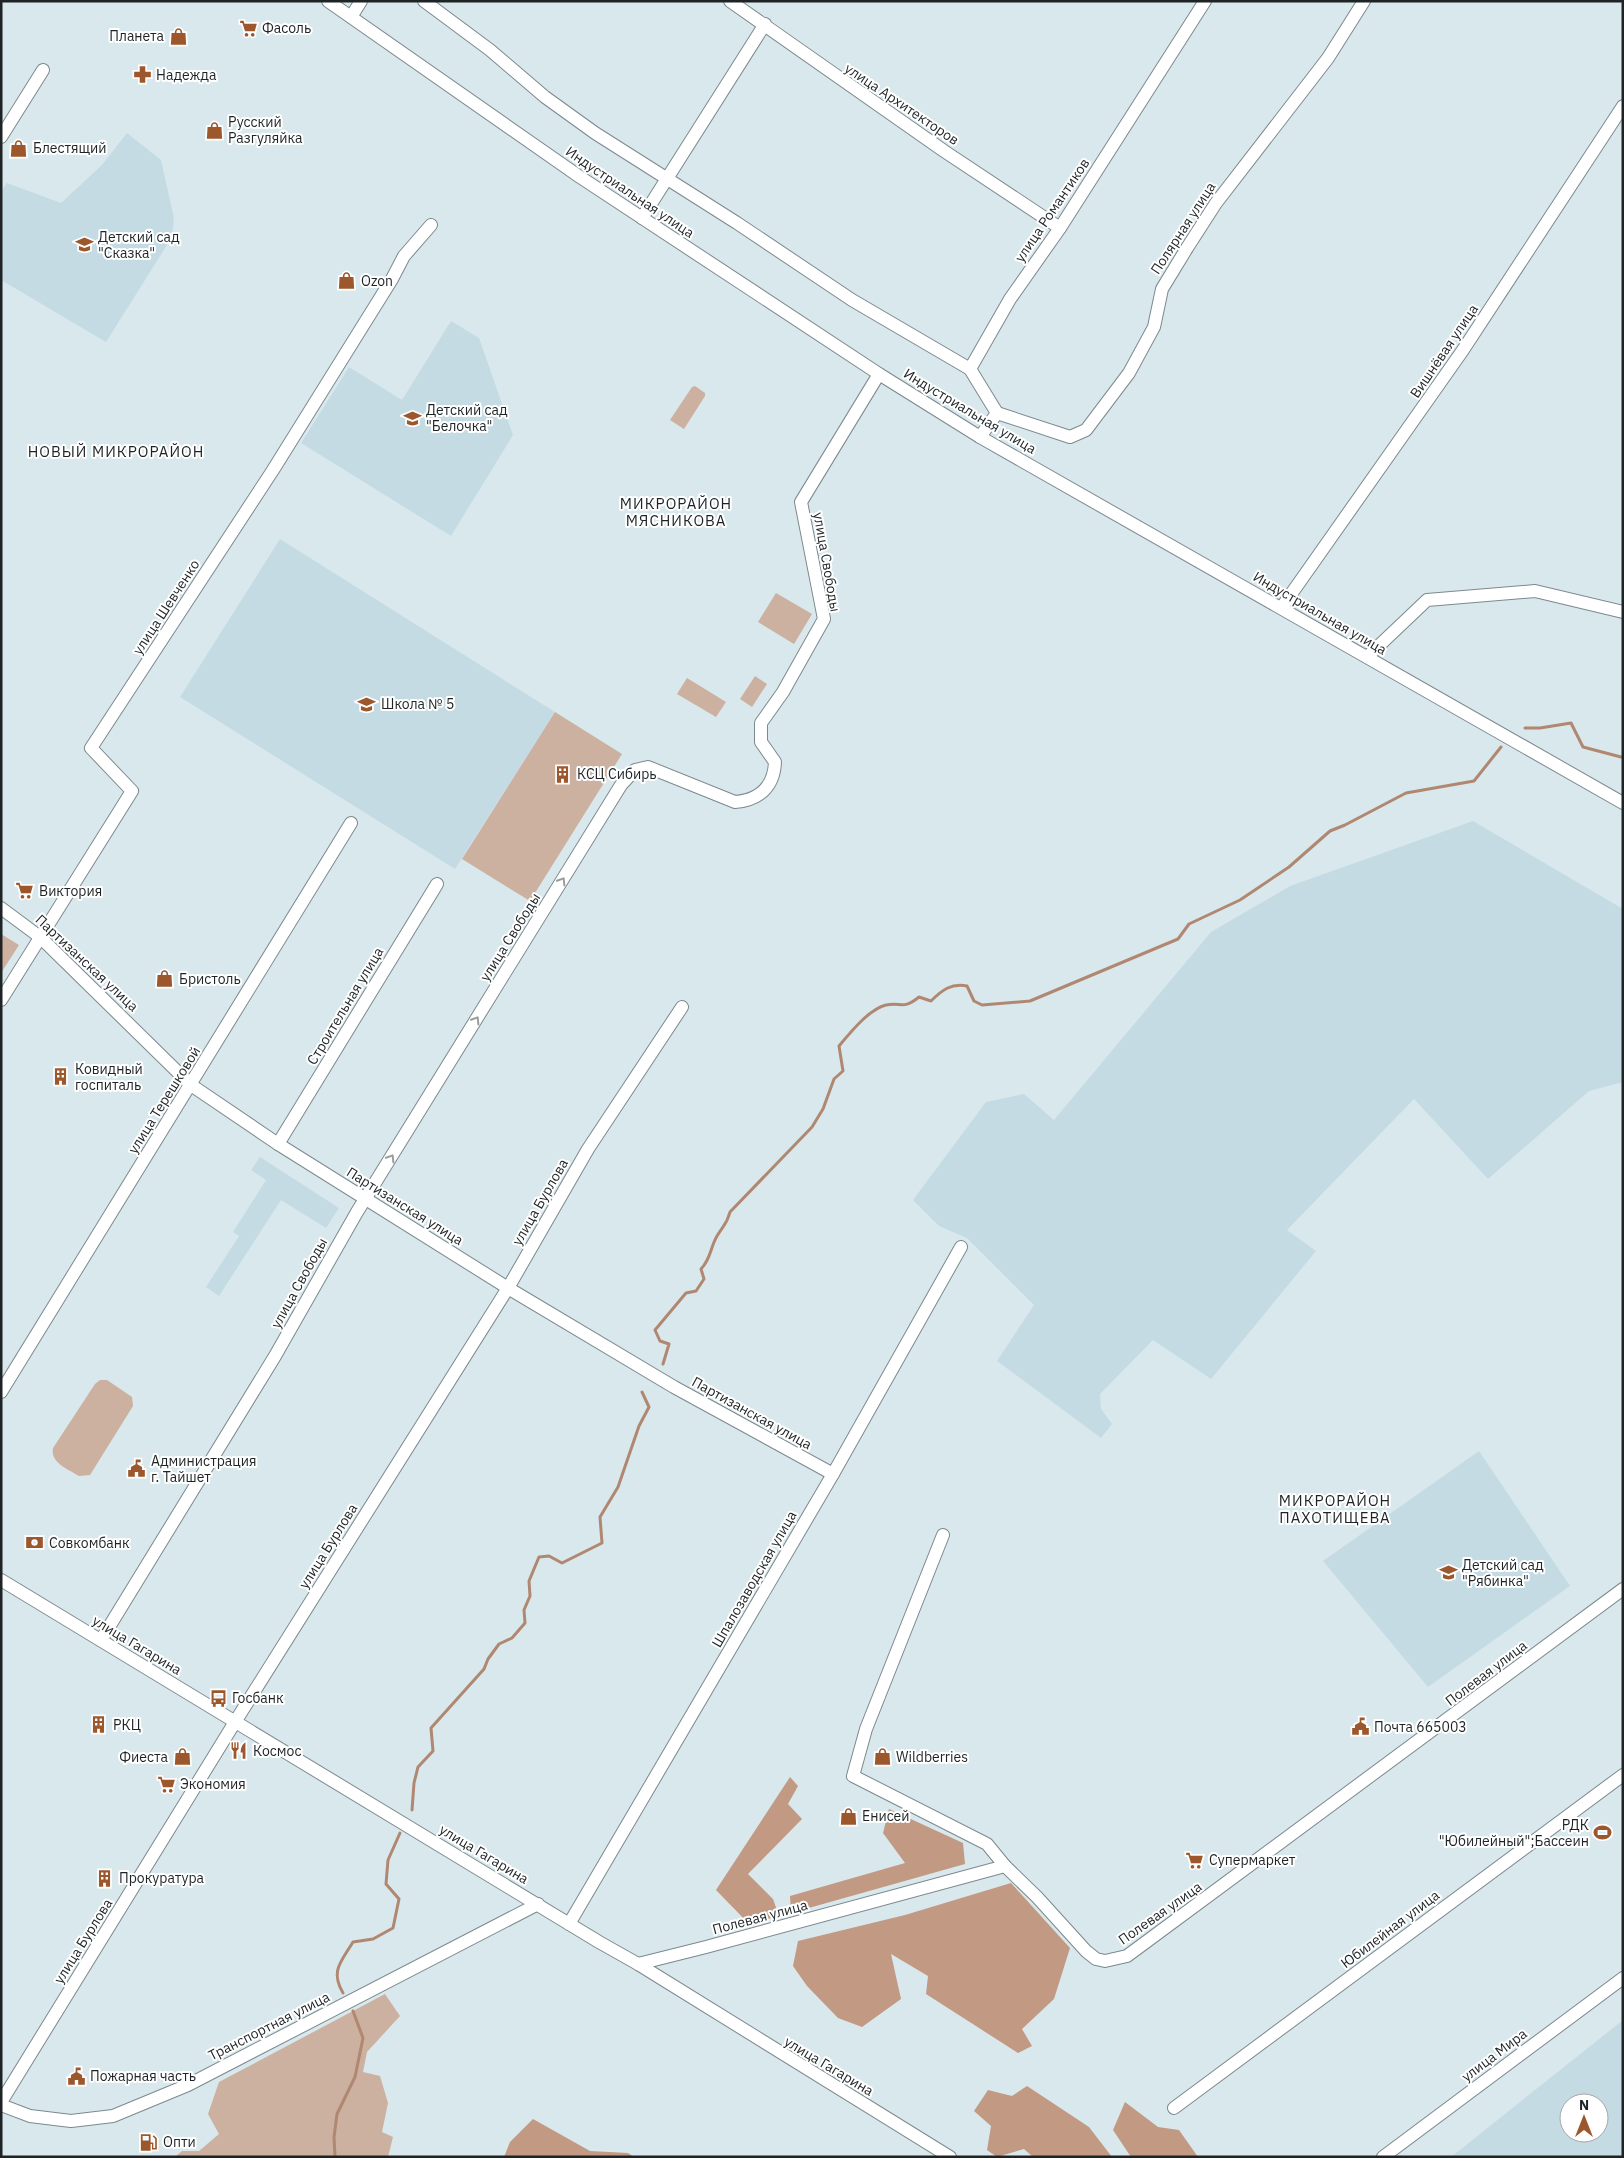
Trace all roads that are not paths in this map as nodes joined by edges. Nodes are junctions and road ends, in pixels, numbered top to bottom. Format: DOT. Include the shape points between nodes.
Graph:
graph roads {
  1 [pos="328,1"];
  2 [pos="361,1"];
  3 [pos="424,1"];
  4 [pos="730,1"];
  5 [pos="1206,1"];
  6 [pos="1364,1"];
  7 [pos="351,16"];
  8 [pos="765,24"];
  9 [pos="43,70"];
  10 [pos="1623,106"];
  11 [pos="1,137"];
  12 [pos="668,179"];
  13 [pos="642,218"];
  14 [pos="431,225"];
  15 [pos="1060,228"];
  16 [pos="970,369"];
  17 [pos="879,374"];
  18 [pos="997,413"];
  19 [pos="980,437"];
  20 [pos="1282,607"];
  21 [pos="1623,612"];
  22 [pos="1367,657"];
  23 [pos="1623,802"];
  24 [pos="351,823"];
  25 [pos="437,884"];
  26 [pos="1,908"];
  27 [pos="40,937"];
  28 [pos="1,1000"];
  29 [pos="682,1007"];
  30 [pos="191,1084"];
  31 [pos="278,1144"];
  32 [pos="365,1199"];
  33 [pos="961,1247"];
  34 [pos="508,1288"];
  35 [pos="1,1392"];
  36 [pos="833,1474"];
  37 [pos="943,1535"];
  38 [pos="1,1580"];
  39 [pos="1623,1589"];
  40 [pos="101,1640"];
  41 [pos="236,1722"];
  42 [pos="1623,1775"];
  43 [pos="1005,1866"];
  44 [pos="538,1904"];
  45 [pos="569,1924"];
  46 [pos="638,1964"];
  47 [pos="1623,1978"];
  48 [pos="1,2104"];
  49 [pos="1174,2108"];
  50 [pos="950,2157"];
  51 [pos="1383,2157"];
  1 -- 7 [label="street, Индустриальная улица"];
  2 -- 7 [label="street"];
  3 -- 12 [label="street" via="581,123"];
  4 -- 8 [label="street, улица Архитекторов"];
  5 -- 15 [label="street, улица Романтиков"];
  6 -- 18 [label="street, Полярная улица" via="1328,58 1211,210 1162,289 1154,327 1129,373 1086,430 1070,436"];
  7 -- 13 [label="street, Индустриальная улица"];
  8 -- 12 [label="street"];
  8 -- 15 [label="street, улица Архитекторов" via="830,73"];
  9 -- 11 [label="street"];
  10 -- 20 [label="street, Вишнёвая улица" via="1463,350"];
  12 -- 13 [label="street"];
  12 -- 16 [label="street" via="852,300"];
  13 -- 17 [label="street, Индустриальная улица"];
  14 -- 27 [label="street, улица Шевченко" via="404,256 273,470 91,748 132,791"];
  15 -- 16 [label="street, улица Романтиков" via="1010,299"];
  16 -- 18 [label="street"];
  17 -- 19 [label="street, Индустриальная улица"];
  32 -- 17 [label="street, улица Свободы, one-way" via="621,785 635,770 648,767 734,802 746,801 764,792 772,780 775,762 761,742 761,722 783,692 824,619 801,502"];
  18 -- 19 [label="street"];
  19 -- 20 [label="street, Индустриальная улица" via="1204,566"];
  20 -- 22 [label="street, Индустриальная улица"];
  21 -- 22 [label="street" via="1535,591 1427,600"];
  22 -- 23 [label="street, Индустриальная улица"];
  24 -- 30 [label="street, улица Терешковой"];
  25 -- 31 [label="street, Строительная улица"];
  26 -- 27 [label="street, Партизанская улица"];
  27 -- 28 [label="street, улица Шевченко"];
  27 -- 30 [label="street, Партизанская улица"];
  29 -- 34 [label="street, улица Бурлова" via="588,1149"];
  30 -- 31 [label="street, Партизанская улица"];
  30 -- 35 [label="street, улица Терешковой"];
  31 -- 32 [label="street, Партизанская улица"];
  32 -- 34 [label="street, Партизанская улица"];
  32 -- 40 [label="street, улица Свободы" via="275,1356"];
  33 -- 36 [label="street, Шпалозаводская улица"];
  34 -- 36 [label="street, Партизанская улица" via="674,1387"];
  34 -- 41 [label="street, улица Бурлова"];
  36 -- 45 [label="street, Шпалозаводская улица"];
  37 -- 43 [label="street" via="866,1729 853,1776 987,1844"];
  38 -- 40 [label="street, улица Гагарина"];
  39 -- 43 [label="street, Полевая улица" via="1127,1956 1105,1961 1096,1959"];
  40 -- 41 [label="street, улица Гагарина"];
  41 -- 44 [label="street, улица Гагарина"];
  41 -- 48 [label="street, улица Бурлова"];
  42 -- 49 [label="street, Юбилейная улица"];
  43 -- 46 [label="street, Полевая улица"];
  44 -- 45 [label="street, улица Гагарина"];
  44 -- 48 [label="street, Транспортная улица" via="188,2085 113,2116 71,2121 30,2116"];
  45 -- 46 [label="street, улица Гагарина"];
  46 -- 50 [label="street, улица Гагарина"];
  47 -- 51 [label="street, улица Мира"];
}
